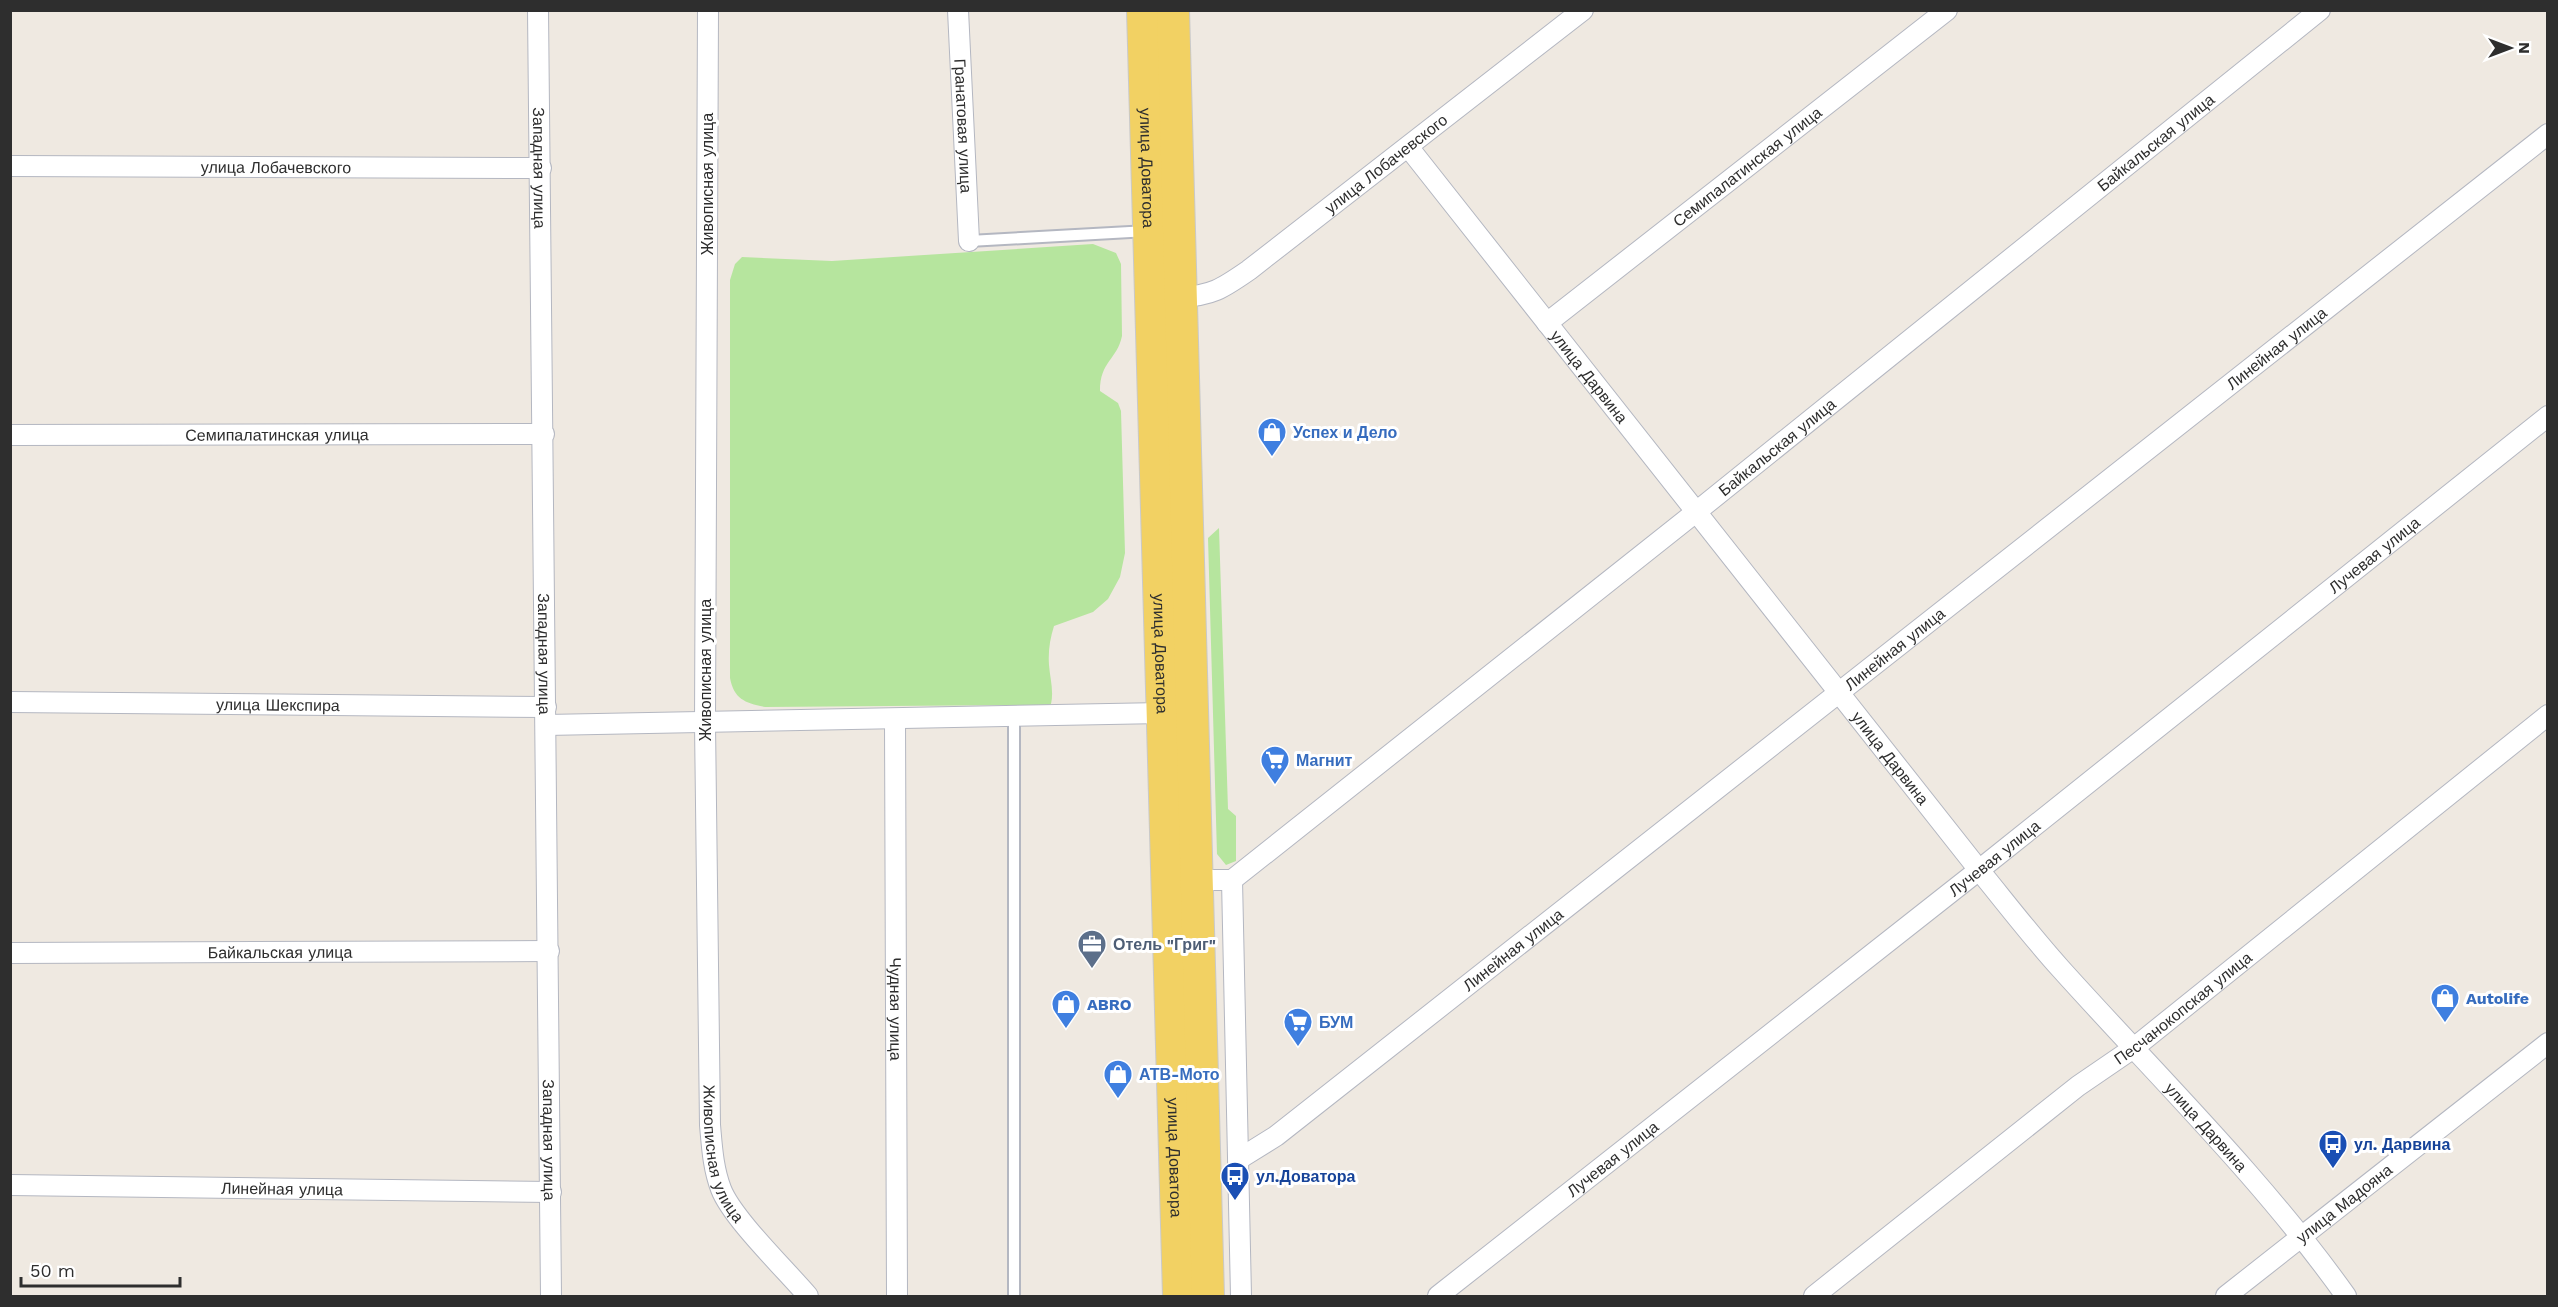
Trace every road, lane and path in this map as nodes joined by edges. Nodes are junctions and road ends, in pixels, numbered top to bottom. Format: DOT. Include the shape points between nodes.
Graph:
graph roads {
  1 [pos="538,10"];
  2 [pos="708,10"];
  3 [pos="958,10"];
  4 [pos="1143,10"];
  5 [pos="1173,10"];
  6 [pos="1583,10"];
  7 [pos="1947,10"];
  8 [pos="2320,10"];
  9 [pos="2547,134"];
  10 [pos="1408,148"];
  11 [pos="10,165"];
  12 [pos="541,168"];
  13 [pos="1148,231"];
  14 [pos="969,241"];
  15 [pos="1180,297"];
  16 [pos="1547,323"];
  17 [pos="2547,416"];
  18 [pos="544,434"];
  19 [pos="10,435"];
  20 [pos="1696,512"];
  21 [pos="1840,691"];
  22 [pos="10,702"];
  23 [pos="1162,713"];
  24 [pos="2547,715"];
  25 [pos="546,716"];
  26 [pos="1014,716"];
  27 [pos="895,719"];
  28 [pos="705,724"];
  29 [pos="1979,870"];
  30 [pos="1197,880"];
  31 [pos="1232,880"];
  32 [pos="549,951"];
  33 [pos="10,953"];
  34 [pos="2547,1043"];
  35 [pos="2134,1047"];
  36 [pos="1239,1160"];
  37 [pos="10,1185"];
  38 [pos="551,1192"];
  39 [pos="2303,1236"];
  40 [pos="550,1296"];
  41 [pos="808,1296"];
  42 [pos="897,1296"];
  43 [pos="1014,1296"];
  44 [pos="1179,1296"];
  45 [pos="1209,1296"];
  46 [pos="1241,1296"];
  47 [pos="1438,1296"];
  48 [pos="1814,1296"];
  49 [pos="2226,1296"];
  50 [pos="2346,1296"];
  1 -- 12 [label="street, Западная улица"];
  2 -- 28 [label="street, Живописная улица"];
  3 -- 14 [label="street, Гранатовая улица"];
  4 -- 13 [label="main road, улица Доватора"];
  5 -- 15 [label="main road, улица Доватора"];
  6 -- 10 [label="street, улица Лобачевского"];
  7 -- 16 [label="street, Семипалатинская улица"];
  8 -- 20 [label="street, Байкальская улица"];
  9 -- 21 [label="street, Линейная улица"];
  10 -- 15 [label="street, улица Лобачевского" via="1218,291"];
  10 -- 16 [label="street, улица Дарвина"];
  11 -- 12 [label="street, улица Лобачевского"];
  12 -- 18 [label="street, Западная улица"];
  13 -- 14 [label="lane"];
  13 -- 23 [label="main road, улица Доватора"];
  15 -- 30 [label="main road, улица Доватора"];
  16 -- 20 [label="street, улица Дарвина"];
  17 -- 29 [label="street, Лучевая улица"];
  18 -- 19 [label="street, Семипалатинская улица"];
  18 -- 25 [label="street, Западная улица"];
  20 -- 21 [label="street, улица Дарвина"];
  20 -- 31 [label="street, Байкальская улица"];
  21 -- 29 [label="street, улица Дарвина"];
  21 -- 36 [label="street, Линейная улица" via="1295,1121"];
  22 -- 25 [label="street, улица Шекспира"];
  23 -- 26 [label="street, улица Шекспира"];
  23 -- 44 [label="main road, улица Доватора"];
  24 -- 35 [label="street, Песчанокопская улица"];
  25 -- 28 [label="street, улица Шекспира"];
  25 -- 32 [label="street, Западная улица"];
  26 -- 27 [label="street, улица Шекспира"];
  26 -- 43 [label="lane"];
  27 -- 28 [label="street, улица Шекспира"];
  27 -- 42 [label="street, Чудная улица"];
  28 -- 41 [label="street, Живописная улица" via="710,1125 714,1161 722,1191 733,1210"];
  29 -- 35 [label="street, улица Дарвина" via="2059,967"];
  29 -- 47 [label="street, Лучевая улица"];
  30 -- 31 [label="street"];
  30 -- 45 [label="main road, улица Доватора"];
  31 -- 36 [label="street"];
  32 -- 33 [label="street, Байкальская улица"];
  32 -- 38 [label="street, Западная улица"];
  34 -- 39 [label="street, улица Мадояна"];
  35 -- 39 [label="street, улица Дарвина"];
  35 -- 48 [label="street, Песчанокопская улица"];
  36 -- 46 [label="street"];
  37 -- 38 [label="street, Линейная улица"];
  38 -- 40 [label="street, Западная улица"];
  39 -- 49 [label="street, улица Мадояна"];
  39 -- 50 [label="street, улица Дарвина"];
}
